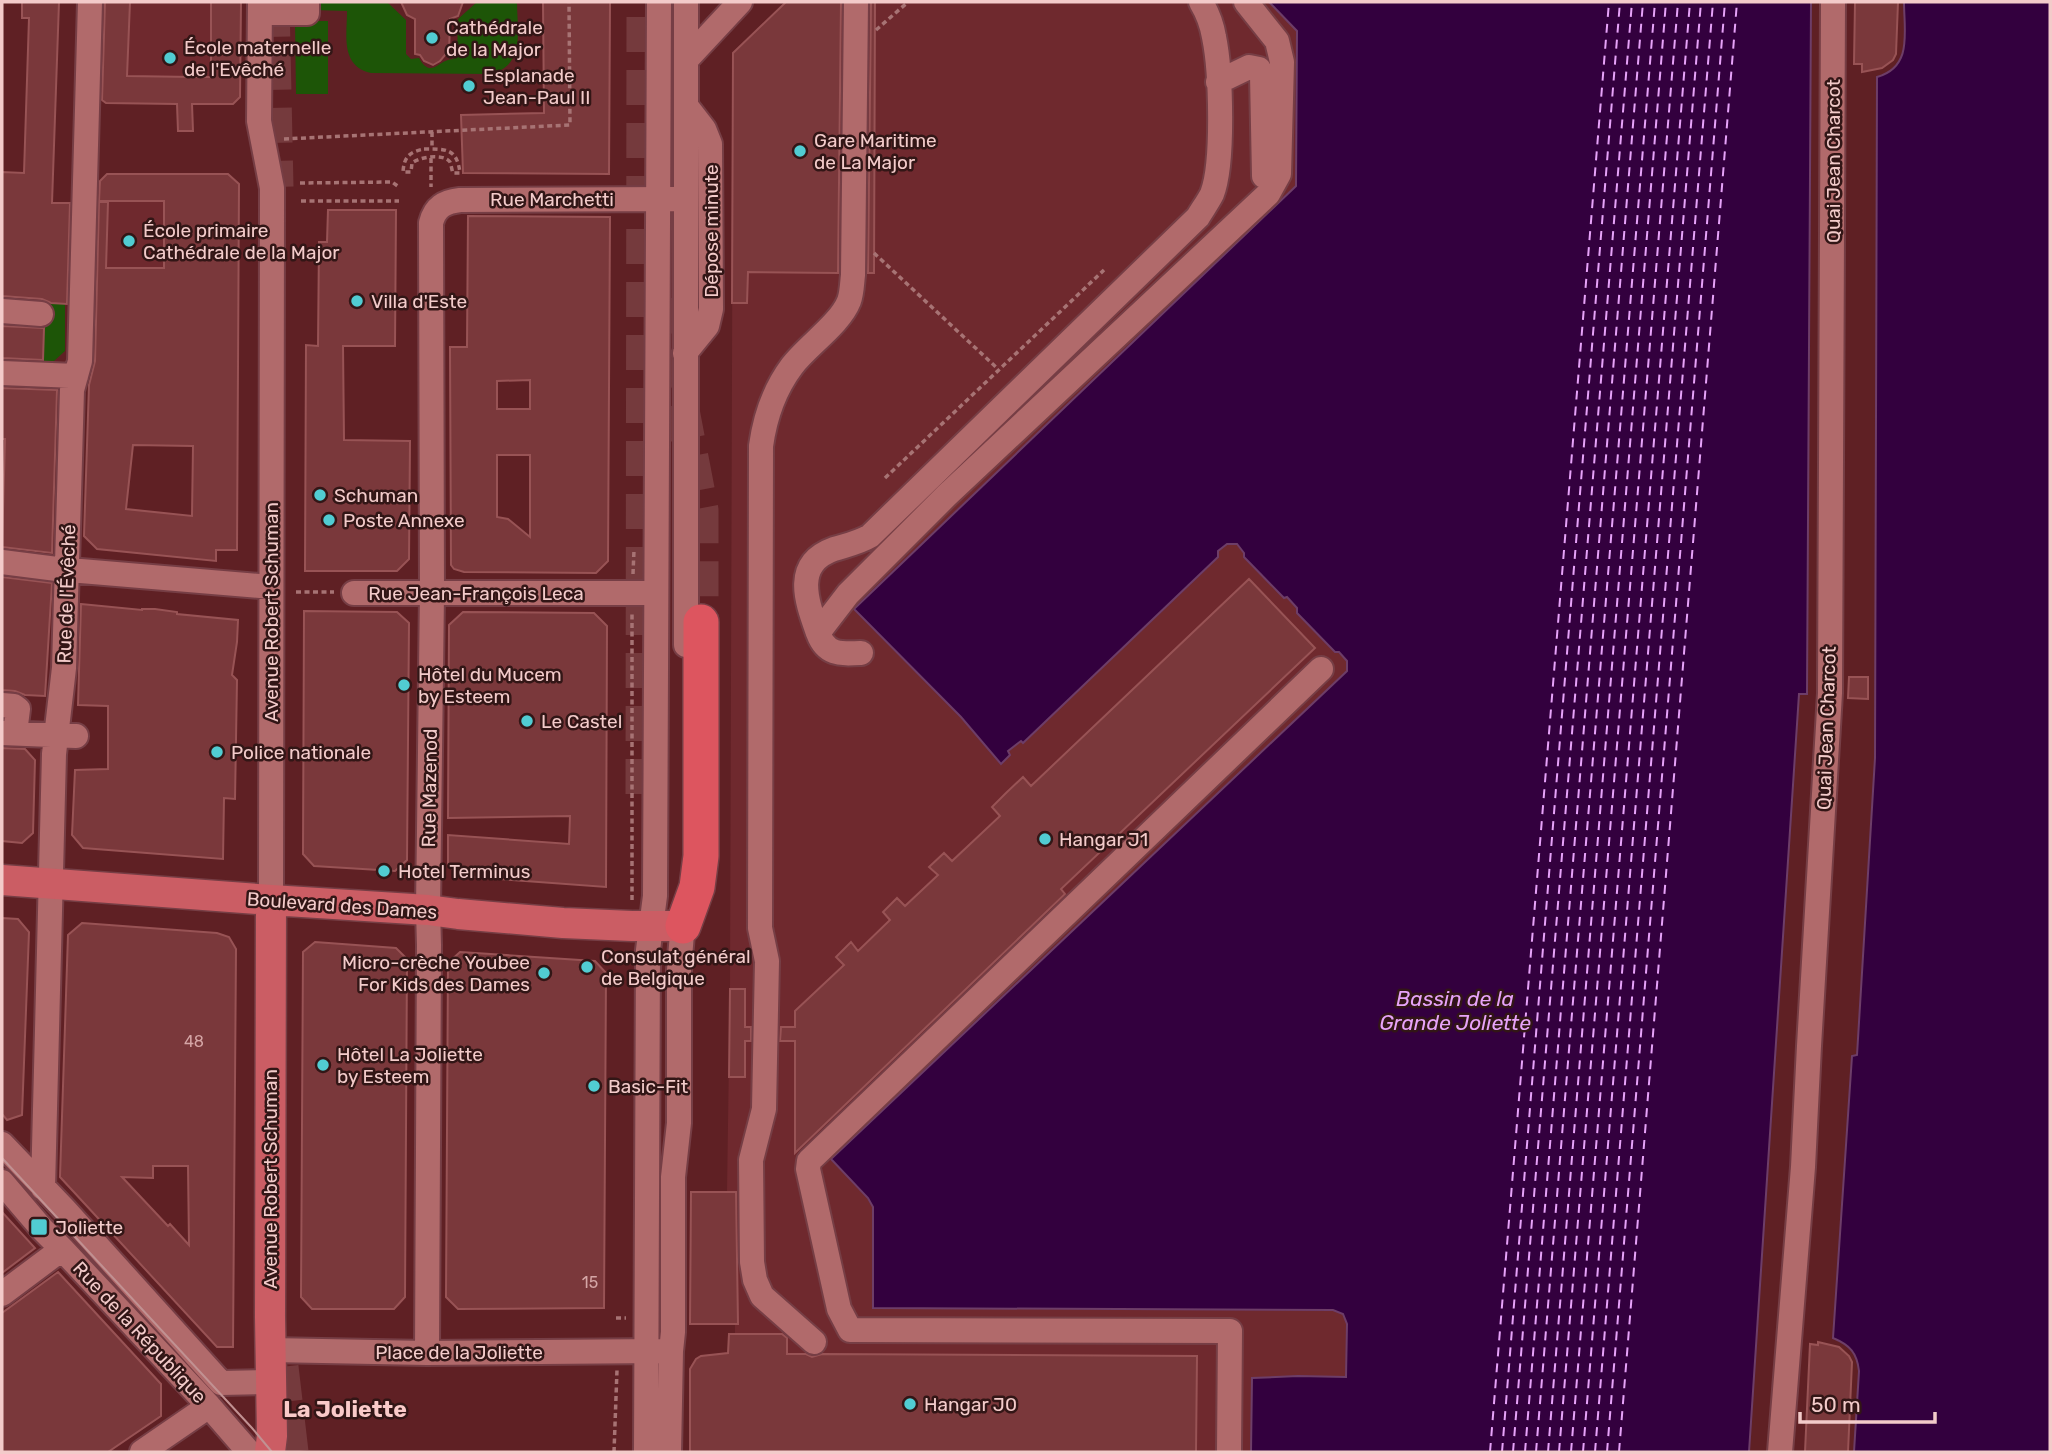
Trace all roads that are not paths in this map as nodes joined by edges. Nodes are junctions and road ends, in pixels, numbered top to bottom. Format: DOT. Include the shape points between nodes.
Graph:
graph roads {
  1 [pos="89,2"];
  2 [pos="260,2"];
  3 [pos="268,2"];
  4 [pos="307,2"];
  5 [pos="659,2"];
  6 [pos="686,2"];
  7 [pos="740,2"];
  8 [pos="856,2"];
  9 [pos="1201,2"];
  10 [pos="1245,2"];
  11 [pos="1833,2"];
  12 [pos="686,60"];
  13 [pos="1218,82"];
  14 [pos="687,107"];
  15 [pos="1268,194"];
  16 [pos="659,199"];
  17 [pos="685,200"];
  18 [pos="431,222"];
  19 [pos="2,311"];
  20 [pos="41,314"];
  21 [pos="685,353"];
  22 [pos="2,373"];
  23 [pos="76,376"];
  24 [pos="2,562"];
  25 [pos="68,570"];
  26 [pos="271,587"];
  27 [pos="354,593"];
  28 [pos="432,593"];
  29 [pos="656,593"];
  30 [pos="702,622"];
  31 [pos="818,633"];
  32 [pos="861,653"];
  33 [pos="1321,669"];
  34 [pos="2,705"];
  35 [pos="9,733"];
  36 [pos="66,736"];
  37 [pos="2,880"];
  38 [pos="51,884"];
  39 [pos="271,900"];
  40 [pos="428,910"];
  41 [pos="667,926"];
  42 [pos="2,1144"];
  43 [pos="2,1182"];
  44 [pos="43,1188"];
  45 [pos="62,1249"];
  46 [pos="2,1294"];
  47 [pos="814,1342"];
  48 [pos="270,1350"];
  49 [pos="659,1351"];
  50 [pos="427,1353"];
  51 [pos="271,1382"];
  52 [pos="209,1406"];
  53 [pos="142,1452"];
  54 [pos="249,1452"];
  55 [pos="270,1452"];
  56 [pos="646,1452"];
  57 [pos="669,1452"];
  58 [pos="1229,1452"];
  59 [pos="1780,1452"];
  1 -- 23 [label="street, Rue de l'Évêché"];
  2 -- 26 [label="street, Avenue Robert Schuman" via="259,121 272,188"];
  3 -- 4 [label="street" via="268,13 307,13"];
  5 -- 16 [label="street"];
  6 -- 12 [label="street"];
  7 -- 12 [label="street"];
  8 -- 47 [label="street" via="850,298 847,307 790,368 767,413 761,446 760,928 767,961 764,1109 751,1160 752,1262 762,1296"];
  9 -- 13 [label="street" via="1214,37"];
  10 -- 15 [label="street" via="1277,41 1283,62 1279,174"];
  11 -- 59 [label="street, Quai Jean Charcot" via="1830,693 1803,1167"];
  12 -- 14 [label="street"];
  13 -- 15 [label="street" via="1249,67 1259,69 1262,75"];
  13 -- 31 [label="street" via="1217,172 1212,194 1198,217 870,536 819,557 805,586"];
  14 -- 17 [label="street"];
  14 -- 21 [label="street, Dépose minute" via="710,144 711,309 706,326"];
  15 -- 31 [label="street" via="947,495 848,594"];
  16 -- 17 [label="street, Rue Marchetti"];
  16 -- 18 [label="street, Rue Marchetti" via="460,200 437,209"];
  16 -- 29 [label="street"];
  17 -- 21 [label="street"];
  18 -- 28 [label="street, Rue Mazenod"];
  19 -- 20 [label="street"];
  21 -- 41 [label="street" via="686,835"];
  22 -- 23 [label="street"];
  23 -- 25 [label="street, Rue de l'Évêché"];
  24 -- 25 [label="street"];
  25 -- 26 [label="street"];
  25 -- 36 [label="street, Rue de l'Évêché"];
  26 -- 39 [label="street, Avenue Robert Schuman"];
  27 -- 28 [label="street, Rue Jean-François Leca"];
  28 -- 29 [label="street, Rue Jean-François Leca"];
  28 -- 40 [label="street, Rue Mazenod"];
  29 -- 41 [label="street" via="655,896"];
  30 -- 41 [label="highway" via="701,856 697,887"];
  31 -- 32 [label="street" via="830,650"];
  33 -- 58 [label="street" via="809,1161 808,1169 839,1309 850,1330 1230,1331"];
  34 -- 35 [label="street" via="18,709"];
  35 -- 36 [label="street"];
  36 -- 38 [label="street, Rue de l'Évêché" via="54,754"];
  37 -- 38 [label="main road, Boulevard des Dames"];
  38 -- 39 [label="main road, Boulevard des Dames"];
  38 -- 44 [label="street, Rue de l'Évêché"];
  39 -- 40 [label="main road, Boulevard des Dames"];
  39 -- 48 [label="main road, Avenue Robert Schuman"];
  40 -- 41 [label="main road, Boulevard des Dames" via="551,922"];
  40 -- 50 [label="street, Rue Mazenod" via="437,1196"];
  41 -- 49 [label="street" via="678,970 679,1123 673,1177 673,1332"];
  41 -- 49 [label="street" via="648,950"];
  42 -- 44 [label="street, Rue de la République"];
  43 -- 45 [label="street, Rue de la République"];
  44 -- 51 [label="street, Rue de la République" via="221,1383"];
  45 -- 46 [label="street"];
  45 -- 52 [label="street, Rue de la République"];
  48 -- 50 [label="street, Place de la Joliette"];
  48 -- 51 [label="main road, Avenue Robert Schuman"];
  49 -- 50 [label="street, Place de la Joliette"];
  49 -- 56 [label="street"];
  49 -- 57 [label="street"];
  51 -- 55 [label="main road, Avenue Robert Schuman"];
  52 -- 53 [label="street"];
  52 -- 54 [label="street, Rue de la République"];
}
